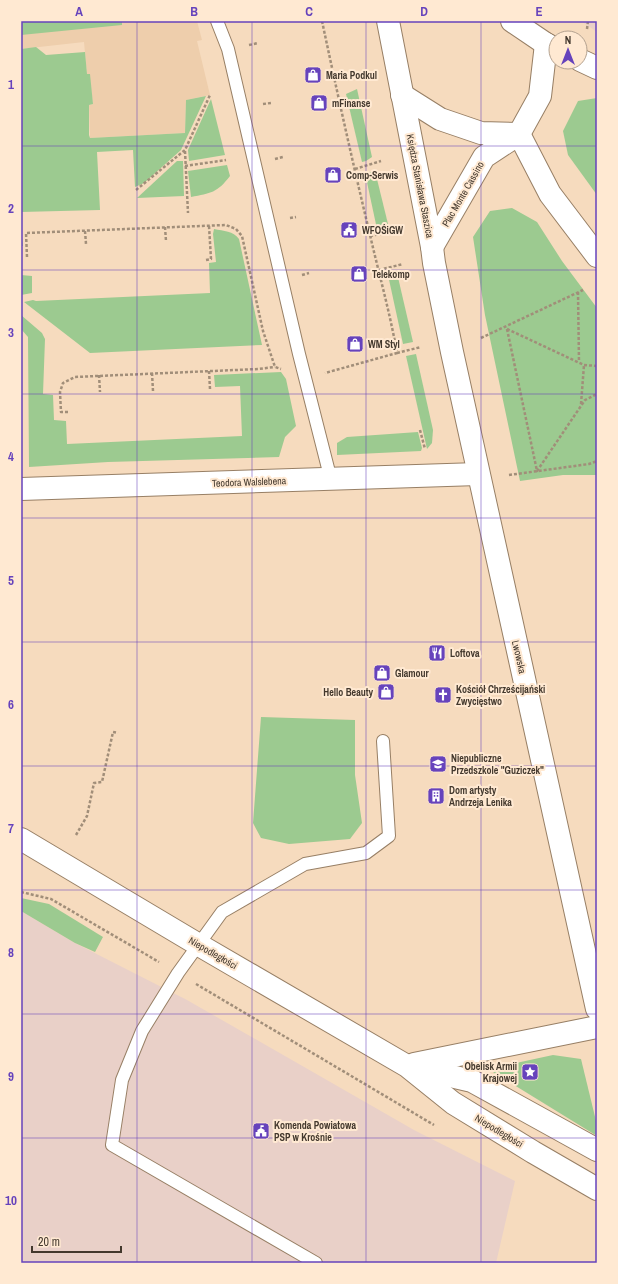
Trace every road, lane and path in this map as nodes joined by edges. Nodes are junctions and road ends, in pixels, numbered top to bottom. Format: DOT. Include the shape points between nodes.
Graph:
graph roads {
  1 [pos="218,21"];
  2 [pos="322,21"];
  3 [pos="512,21"];
  4 [pos="523,21"];
  5 [pos="588,21"];
  6 [pos="393,22"];
  7 [pos="586,30"];
  8 [pos="548,43"];
  9 [pos="548,44"];
  10 [pos="548,60"];
  11 [pos="210,95"];
  12 [pos="402,95"];
  13 [pos="519,134"];
  14 [pos="185,150"];
  15 [pos="226,160"];
  16 [pos="381,161"];
  17 [pos="186,166"];
  18 [pos="354,169"];
  19 [pos="136,190"];
  20 [pos="188,213"];
  21 [pos="209,226"];
  22 [pos="165,227"];
  23 [pos="85,231"];
  24 [pos="396,231"];
  25 [pos="370,236"];
  26 [pos="166,241"];
  27 [pos="86,244"];
  28 [pos="432,247"];
  29 [pos="597,256"];
  30 [pos="28,257"];
  31 [pos="206,260"];
  32 [pos="403,264"];
  33 [pos="379,270"];
  34 [pos="583,290"];
  35 [pos="578,292"];
  36 [pos="503,327"];
  37 [pos="507,329"];
  38 [pos="481,338"];
  39 [pos="421,347"];
  40 [pos="452,352"];
  41 [pos="397,353"];
  42 [pos="579,362"];
  43 [pos="584,365"];
  44 [pos="597,366"];
  45 [pos="275,367"];
  46 [pos="209,371"];
  47 [pos="284,372"];
  48 [pos="152,373"];
  49 [pos="321,374"];
  50 [pos="99,375"];
  51 [pos="210,389"];
  52 [pos="153,391"];
  53 [pos="100,392"];
  54 [pos="597,394"];
  55 [pos="581,406"];
  56 [pos="68,412"];
  57 [pos="420,430"];
  58 [pos="426,453"];
  59 [pos="597,461"];
  60 [pos="537,471"];
  61 [pos="478,474"];
  62 [pos="509,475"];
  63 [pos="331,480"];
  64 [pos="21,489"];
  65 [pos="118,733"];
  66 [pos="383,741"];
  67 [pos="76,834"];
  68 [pos="21,839"];
  69 [pos="21,892"];
  70 [pos="199,945"];
  71 [pos="178,973"];
  72 [pos="597,1009"];
  73 [pos="597,1027"];
  74 [pos="407,1066"];
  75 [pos="430,1122"];
  76 [pos="597,1150"];
  77 [pos="597,1189"];
  78 [pos="316,1263"];
  1 -- 63 [label="lane" via="228,49"];
  2 -- 18 [label="path"];
  3 -- 9 [label="street"];
  4 -- 8 [label="street"];
  5 -- 7 [label="path"];
  6 -- 12 [label="street, Księdza Stanisława Staszica"];
  10 -- 13 [label="street, Plac Monte Cassino" via="540,96"];
  11 -- 14 [label="path"];
  12 -- 13 [label="street" via="447,122 481,133"];
  12 -- 28 [label="street, Księdza Stanisława Staszica"];
  13 -- 28 [label="street, Plac Monte Cassino" via="484,157"];
  13 -- 29 [label="street" via="550,194"];
  14 -- 17 [label="path"];
  14 -- 19 [label="path"];
  15 -- 17 [label="path"];
  16 -- 18 [label="path"];
  17 -- 20 [label="path"];
  18 -- 25 [label="path"];
  21 -- 22 [label="path"];
  21 -- 31 [label="path" via="211,259"];
  21 -- 45 [label="path" via="226,225 236,229 242,236 263,331"];
  22 -- 23 [label="path"];
  22 -- 26 [label="path"];
  23 -- 27 [label="path"];
  23 -- 30 [label="path" via="26,233"];
  24 -- 25 [label="path"];
  25 -- 33 [label="path"];
  28 -- 40 [label="street, Księdza Stanisława Staszica"];
  32 -- 33 [label="path"];
  33 -- 41 [label="path"];
  34 -- 35 [label="path"];
  35 -- 36 [label="path"];
  35 -- 42 [label="path"];
  36 -- 37 [label="path"];
  36 -- 38 [label="path"];
  37 -- 42 [label="path"];
  37 -- 60 [label="path"];
  39 -- 41 [label="path"];
  40 -- 61 [label="street, Lwowska"];
  41 -- 49 [label="path"];
  42 -- 43 [label="path"];
  43 -- 44 [label="path"];
  43 -- 55 [label="path"];
  45 -- 46 [label="path"];
  45 -- 47 [label="path" via="281,368"];
  46 -- 48 [label="path"];
  46 -- 51 [label="path"];
  48 -- 50 [label="path"];
  48 -- 52 [label="path"];
  50 -- 53 [label="path"];
  50 -- 56 [label="path" via="75,377 63,383 60,392 61,412"];
  54 -- 55 [label="path" via="585,400"];
  55 -- 60 [label="path"];
  57 -- 58 [label="path"];
  59 -- 60 [label="path"];
  60 -- 62 [label="path"];
  61 -- 63 [label="street, Teodora Walslebena"];
  61 -- 72 [label="street, Lwowska"];
  63 -- 64 [label="street, Teodora Walslebena"];
  65 -- 67 [label="path" via="113,732 102,782 94,783 88,816"];
  66 -- 70 [label="lane" via="389,836 366,853 305,864 222,912"];
  68 -- 70 [label="street, Niepodległości"];
  69 -- 71 [label="path" via="51,899"];
  70 -- 71 [label="lane"];
  70 -- 74 [label="street, Niepodległości"];
  71 -- 75 [label="path"];
  71 -- 78 [label="lane" via="142,1031 122,1080 112,1145"];
  73 -- 74 [label="street"];
  74 -- 76 [label="street, Niepodległości" via="472,1080"];
  74 -- 77 [label="street, Niepodległości" via="453,1103"];
}
